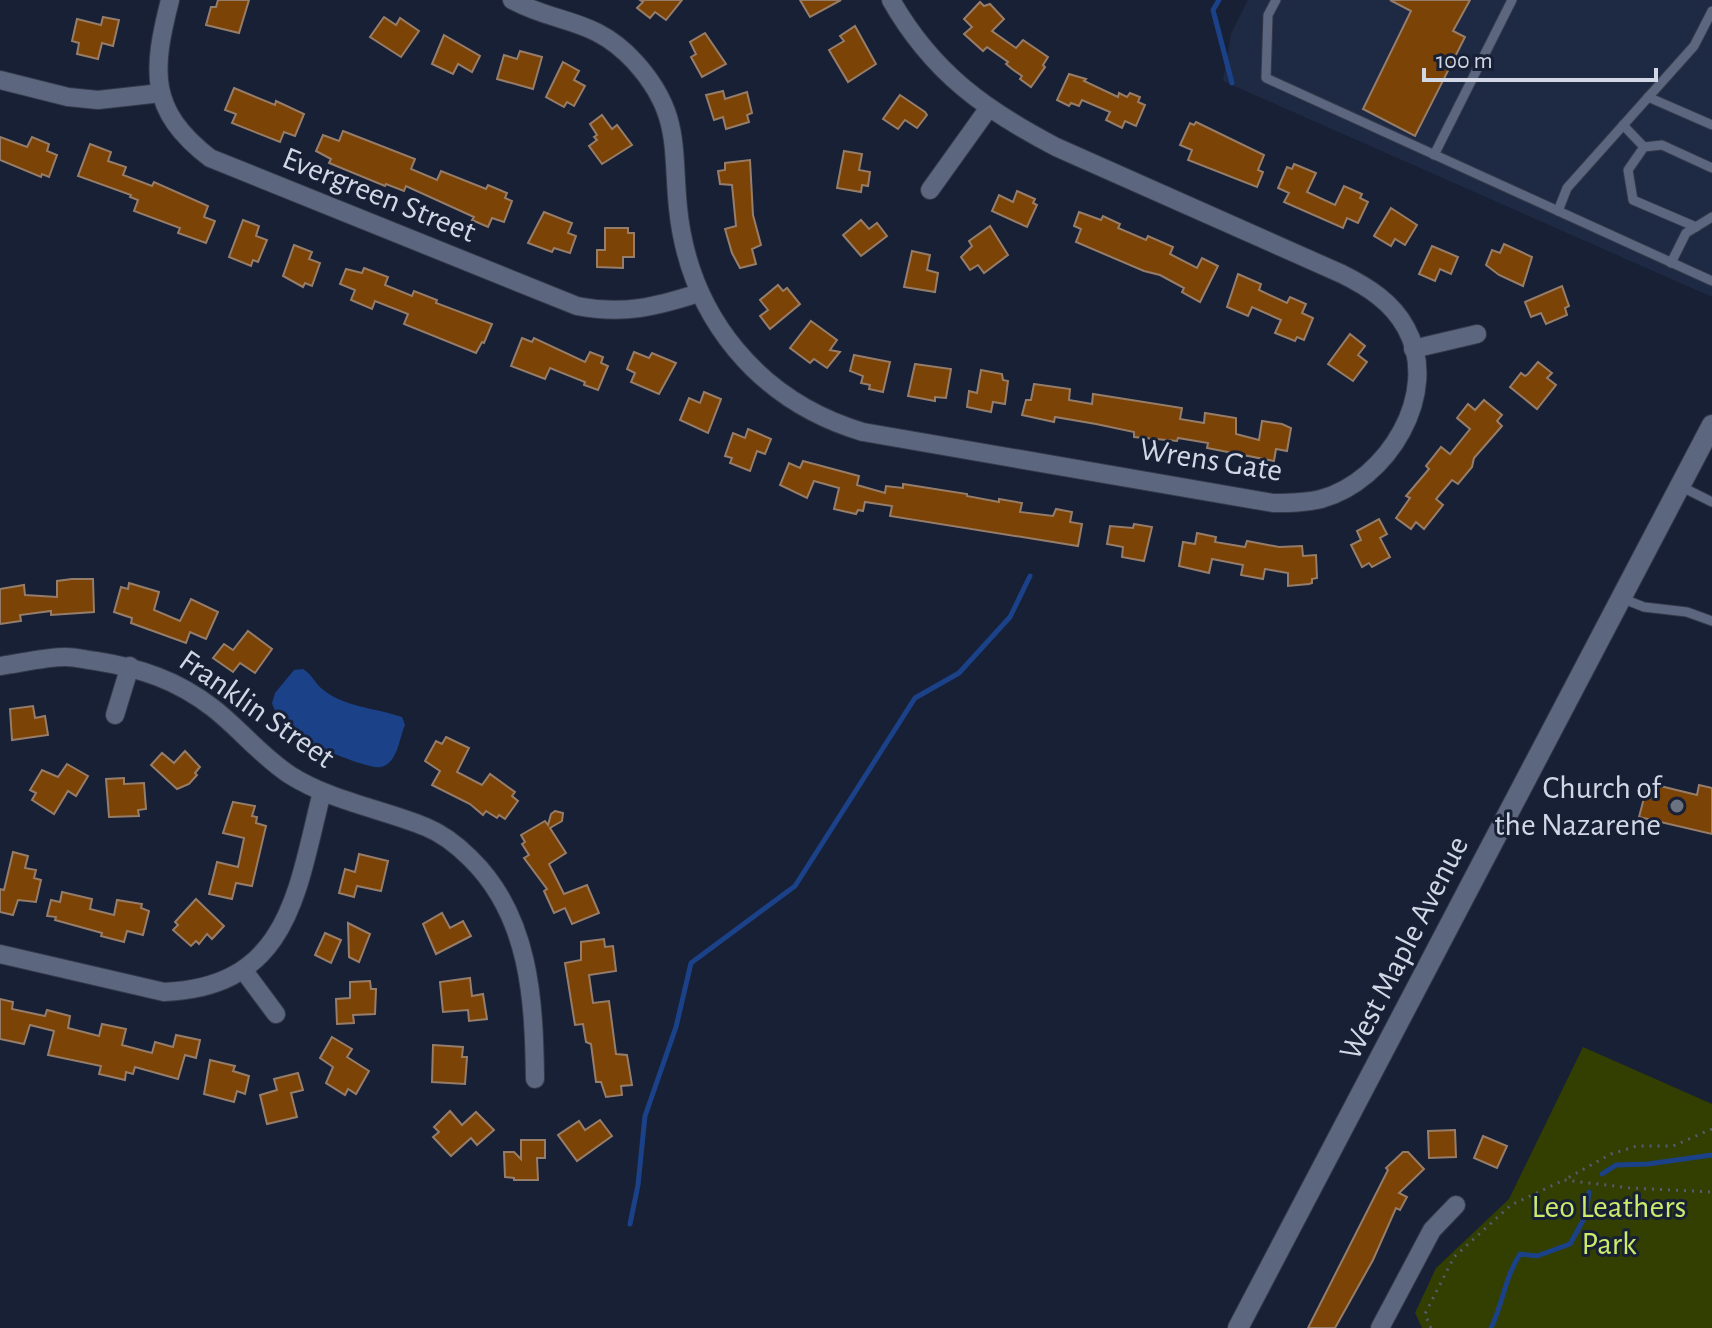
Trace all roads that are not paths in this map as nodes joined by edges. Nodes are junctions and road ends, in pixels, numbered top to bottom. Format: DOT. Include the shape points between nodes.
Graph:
graph roads {
  1 [pos="170,0"];
  2 [pos="512,0"];
  3 [pos="891,0"];
  4 [pos="1276,0"];
  5 [pos="1512,0"];
  6 [pos="1712,11"];
  7 [pos="0,80"];
  8 [pos="161,93"];
  9 [pos="1648,97"];
  10 [pos="988,109"];
  11 [pos="1623,125"];
  12 [pos="1712,125"];
  13 [pos="1644,147"];
  14 [pos="1434,155"];
  15 [pos="1712,168"];
  16 [pos="930,190"];
  17 [pos="1558,211"];
  18 [pos="1712,217"];
  19 [pos="1696,227"];
  20 [pos="1671,263"];
  21 [pos="1712,281"];
  22 [pos="699,293"];
  23 [pos="1477,334"];
  24 [pos="1413,349"];
  25 [pos="1712,425"];
  26 [pos="1680,486"];
  27 [pos="1712,502"];
  28 [pos="1621,598"];
  29 [pos="1712,621"];
  30 [pos="0,666"];
  31 [pos="130,666"];
  32 [pos="115,715"];
  33 [pos="322,792"];
  34 [pos="0,954"];
  35 [pos="244,971"];
  36 [pos="276,1014"];
  37 [pos="535,1079"];
  38 [pos="1456,1205"];
  39 [pos="1238,1328"];
  40 [pos="1380,1328"];
  1 -- 8 [label="street, Evergreen Street" via="157,61"];
  2 -- 22 [label="street, Wrens Gate" via="611,39 656,89 670,120 683,240"];
  3 -- 10 [label="street, Wrens Gate" via="950,77"];
  4 -- 14 [label="lane" via="1268,15 1266,78"];
  5 -- 14 [label="lane"];
  6 -- 9 [label="lane" via="1694,46"];
  7 -- 8 [label="street" via="98,100"];
  8 -- 22 [label="street, Evergreen Street" via="175,125 210,158 577,306 630,311"];
  9 -- 11 [label="lane"];
  9 -- 12 [label="lane"];
  10 -- 16 [label="street"];
  10 -- 24 [label="street, Wrens Gate" via="1056,147 1362,284 1397,313"];
  11 -- 13 [label="lane"];
  11 -- 17 [label="lane" via="1567,188"];
  13 -- 15 [label="lane" via="1662,145"];
  13 -- 19 [label="lane" via="1628,170 1633,200"];
  14 -- 17 [label="lane"];
  17 -- 20 [label="lane"];
  18 -- 19 [label="lane"];
  19 -- 20 [label="lane" via="1686,233"];
  20 -- 21 [label="lane"];
  22 -- 24 [label="street, Wrens Gate" via="716,324 761,376 794,402 841,426 1273,503 1323,498 1367,474 1389,452 1415,399"];
  23 -- 24 [label="street"];
  25 -- 26 [label="main road, West Maple Avenue"];
  26 -- 27 [label="lane"];
  26 -- 28 [label="main road, West Maple Avenue"];
  28 -- 29 [label="lane"];
  28 -- 39 [label="main road, West Maple Avenue"];
  30 -- 31 [label="street, Franklin Street" via="66,657"];
  31 -- 32 [label="street"];
  31 -- 33 [label="street, Franklin Street" via="187,689 261,753"];
  33 -- 35 [label="street" via="291,910 266,951"];
  33 -- 37 [label="street, Franklin Street" via="431,829 485,872 516,925 525,962"];
  34 -- 35 [label="street" via="164,992 191,991"];
  35 -- 36 [label="street"];
  38 -- 40 [label="street" via="1432,1230"];
}
